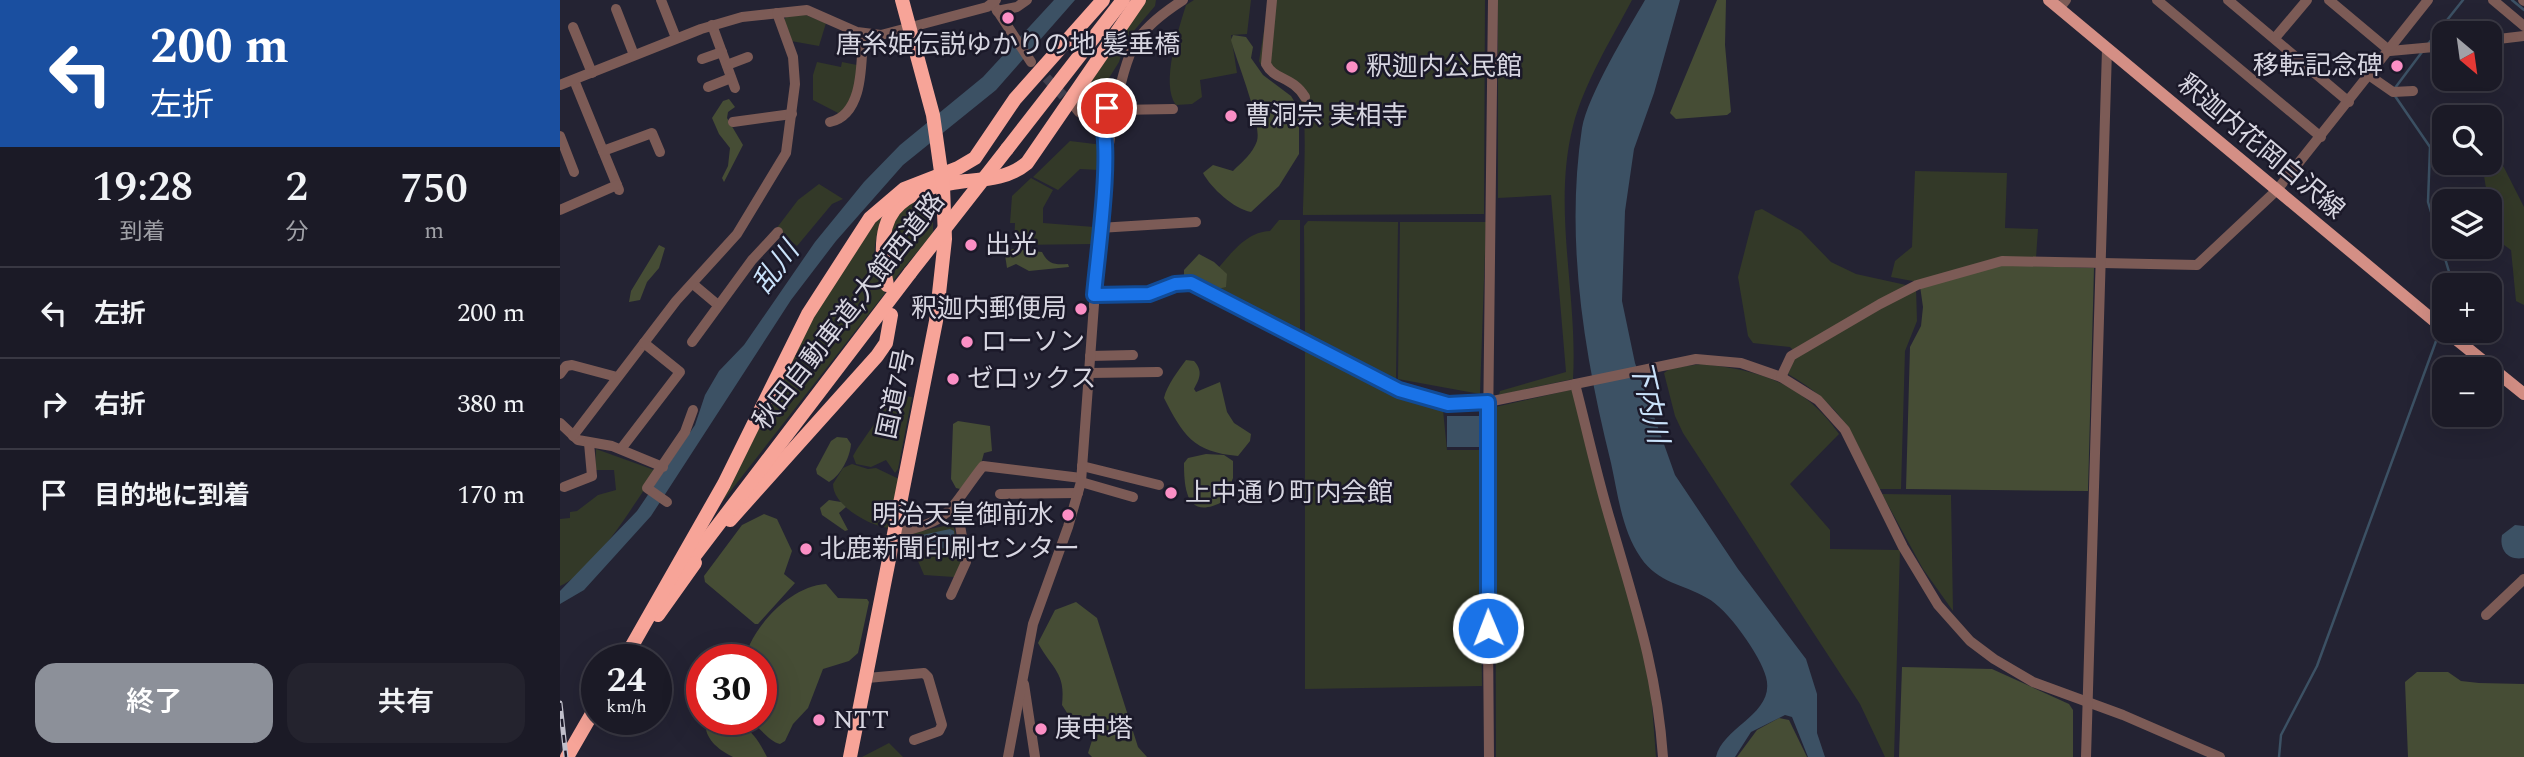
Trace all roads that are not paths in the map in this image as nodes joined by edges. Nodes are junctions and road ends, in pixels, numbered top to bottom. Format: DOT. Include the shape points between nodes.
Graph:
graph roads {
  1 [pos="660,0"];
  2 [pos="902,0"];
  3 [pos="1027,0"];
  4 [pos="1103,0"];
  5 [pos="1123,0"];
  6 [pos="1139,0"];
  7 [pos="1272,0"];
  8 [pos="1493,0"];
  9 [pos="2157,0"];
  10 [pos="2228,0"];
  11 [pos="2307,0"];
  12 [pos="2329,0"];
  13 [pos="2428,0"];
  14 [pos="2493,0"];
  15 [pos="1177,1"];
  16 [pos="2058,3"];
  17 [pos="995,5"];
  18 [pos="616,9"];
  19 [pos="777,13"];
  20 [pos="712,25"];
  21 [pos="2524,26"];
  22 [pos="573,27"];
  23 [pos="911,29"];
  24 [pos="863,33"];
  25 [pos="2524,36"];
  26 [pos="676,38"];
  27 [pos="2275,38"];
  28 [pos="2502,39"];
  29 [pos="2432,47"];
  30 [pos="2106,49"];
  31 [pos="2390,51"];
  32 [pos="722,52"];
  33 [pos="634,55"];
  34 [pos="748,57"];
  35 [pos="702,59"];
  36 [pos="1031,62"];
  37 [pos="727,65"];
  38 [pos="592,73"];
  39 [pos="2370,76"];
  40 [pos="574,80"];
  41 [pos="560,85"];
  42 [pos="708,87"];
  43 [pos="2413,91"];
  44 [pos="1305,97"];
  45 [pos="2349,102"];
  46 [pos="1118,104"];
  47 [pos="1074,106"];
  48 [pos="1173,109"];
  49 [pos="792,114"];
  50 [pos="1102,119"];
  51 [pos="733,122"];
  52 [pos="830,122"];
  53 [pos="560,136"];
  54 [pos="2321,137"];
  55 [pos="603,151"];
  56 [pos="660,152"];
  57 [pos="1106,161"];
  58 [pos="574,172"];
  59 [pos="942,180"];
  60 [pos="2277,190"];
  61 [pos="560,209"];
  62 [pos="1196,222"];
  63 [pos="1099,228"];
  64 [pos="778,232"];
  65 [pos="2099,264"];
  66 [pos="692,285"];
  67 [pos="887,285"];
  68 [pos="1094,295"];
  69 [pos="718,305"];
  70 [pos="891,315"];
  71 [pos="2432,318"];
  72 [pos="692,342"];
  73 [pos="644,343"];
  74 [pos="2462,343"];
  75 [pos="1133,355"];
  76 [pos="1090,356"];
  77 [pos="1158,372"];
  78 [pos="1089,373"];
  79 [pos="560,374"];
  80 [pos="617,377"];
  81 [pos="1781,377"];
  82 [pos="1576,384"];
  83 [pos="2524,394"];
  84 [pos="1488,402"];
  85 [pos="693,410"];
  86 [pos="560,423"];
  87 [pos="573,436"];
  88 [pos="589,443"];
  89 [pos="621,449"];
  90 [pos="1082,466"];
  91 [pos="663,467"];
  92 [pos="1080,484"];
  93 [pos="1159,485"];
  94 [pos="564,487"];
  95 [pos="1000,494"];
  96 [pos="1133,497"];
  97 [pos="667,502"];
  98 [pos="957,506"];
  99 [pos="894,533"];
  100 [pos="2524,579"];
  101 [pos="951,595"];
  102 [pos="2486,615"];
  103 [pos="633,644"];
  104 [pos="634,644"];
  105 [pos="635,644"];
  106 [pos="1023,676"];
  107 [pos="867,678"];
  108 [pos="2088,704"];
  109 [pos="581,733"];
  110 [pos="914,740"];
  111 [pos="567,757"];
  112 [pos="850,757"];
  113 [pos="1009,757"];
  114 [pos="1035,757"];
  115 [pos="1489,757"];
  116 [pos="1663,757"];
  117 [pos="2086,757"];
  118 [pos="2220,757"];
  1 -- 26 [label="street"];
  2 -- 23 [label="highway, 国道7号"];
  3 -- 17 [label="street" via="1017,6"];
  4 -- 59 [label="highway" via="1015,99 975,158"];
  5 -- 104 [label="highway, 秋田自動車道;大館西道路, bridge" via="738,496"];
  6 -- 59 [label="highway" via="1027,163 1007,175"];
  7 -- 44 [label="street" via="1266,64 1269,71 1296,83"];
  8 -- 84 [label="street"];
  9 -- 54 [label="street"];
  10 -- 27 [label="street"];
  11 -- 27 [label="street"];
  12 -- 31 [label="street"];
  13 -- 31 [label="street"];
  14 -- 21 [label="street"];
  15 -- 46 [label="street" via="1134,46"];
  16 -- 30 [label="main road, 釈迦内花岡白沢線"];
  17 -- 23 [label="street"];
  17 -- 36 [label="street"];
  18 -- 33 [label="street"];
  19 -- 20 [label="street"];
  19 -- 24 [label="street" via="807,10"];
  19 -- 49 [label="street" via="793,57"];
  20 -- 26 [label="street"];
  20 -- 32 [label="street"];
  22 -- 38 [label="street"];
  23 -- 24 [label="street"];
  23 -- 59 [label="highway, 国道7号" via="933,115"];
  24 -- 52 [label="street" via="860,88 839,119"];
  25 -- 28 [label="street"];
  26 -- 33 [label="street"];
  27 -- 45 [label="street"];
  29 -- 31 [label="street"];
  30 -- 60 [label="main road, 釈迦内花岡白沢線"];
  30 -- 65 [label="street"];
  31 -- 39 [label="street"];
  32 -- 35 [label="street"];
  32 -- 37 [label="street"];
  33 -- 38 [label="street"];
  34 -- 37 [label="street"];
  37 -- 42 [label="street" via="733,83"];
  38 -- 40 [label="street"];
  39 -- 43 [label="street" via="2393,92"];
  39 -- 45 [label="street"];
  40 -- 41 [label="street"];
  40 -- 55 [label="street"];
  45 -- 54 [label="street"];
  46 -- 48 [label="street"];
  46 -- 50 [label="street" via="1108,102"];
  46 -- 57 [label="street"];
  47 -- 50 [label="street"];
  49 -- 51 [label="street"];
  49 -- 66 [label="street" via="786,153 737,234"];
  50 -- 57 [label="street"];
  53 -- 58 [label="street"];
  54 -- 60 [label="street"];
  55 -- 56 [label="street" via="652,133"];
  55 -- 61 [label="street" via="618,188"];
  57 -- 63 [label="street"];
  59 -- 67 [label="highway" via="906,199 887,219 880,249"];
  59 -- 99 [label="highway, 国道7号" via="945,239 936,321"];
  59 -- 103 [label="highway" via="904,189 870,218 808,314 724,484"];
  60 -- 65 [label="street" via="2197,265"];
  60 -- 71 [label="main road, 釈迦内花岡白沢線"];
  62 -- 63 [label="street"];
  63 -- 68 [label="street"];
  64 -- 69 [label="street"];
  65 -- 81 [label="street" via="2002,261 1917,285 1791,356"];
  65 -- 108 [label="street"];
  66 -- 69 [label="street"];
  66 -- 73 [label="street"];
  68 -- 76 [label="street"];
  68 -- 84 [label="street" via="1149,294 1191,283 1399,390 1448,404"];
  69 -- 72 [label="street"];
  70 -- 105 [label="highway" via="886,343 877,356 726,525"];
  73 -- 80 [label="street"];
  73 -- 89 [label="street" via="680,373"];
  74 -- 83 [label="main road, 釈迦内花岡白沢線"];
  75 -- 76 [label="street"];
  76 -- 78 [label="street"];
  77 -- 78 [label="street"];
  78 -- 90 [label="street"];
  79 -- 80 [label="street" via="572,365"];
  80 -- 87 [label="street"];
  81 -- 82 [label="street" via="1730,362 1696,359"];
  81 -- 108 [label="street" via="1818,400 1845,430 1903,547 1953,625 2008,669"];
  82 -- 84 [label="street"];
  82 -- 116 [label="street" via="1649,652 1660,705"];
  84 -- 115 [label="street"];
  85 -- 91 [label="street"];
  86 -- 87 [label="street"];
  87 -- 88 [label="street"];
  88 -- 89 [label="street"];
  88 -- 94 [label="street" via="592,475"];
  89 -- 91 [label="street"];
  90 -- 92 [label="street"];
  90 -- 93 [label="street"];
  91 -- 97 [label="street" via="647,488"];
  92 -- 95 [label="street"];
  92 -- 96 [label="street"];
  92 -- 98 [label="street" via="983,466"];
  92 -- 106 [label="street" via="1033,624"];
  98 -- 99 [label="street" via="932,524"];
  98 -- 101 [label="street" via="966,562"];
  99 -- 107 [label="highway, 国道7号"];
  100 -- 102 [label="street"];
  106 -- 113 [label="street"];
  106 -- 114 [label="street"];
  107 -- 110 [label="street" via="924,673 929,677 942,726"];
  107 -- 112 [label="highway, 国道7号"];
  108 -- 117 [label="street"];
  108 -- 118 [label="street"];
  109 -- 111 [label="highway"];
}
